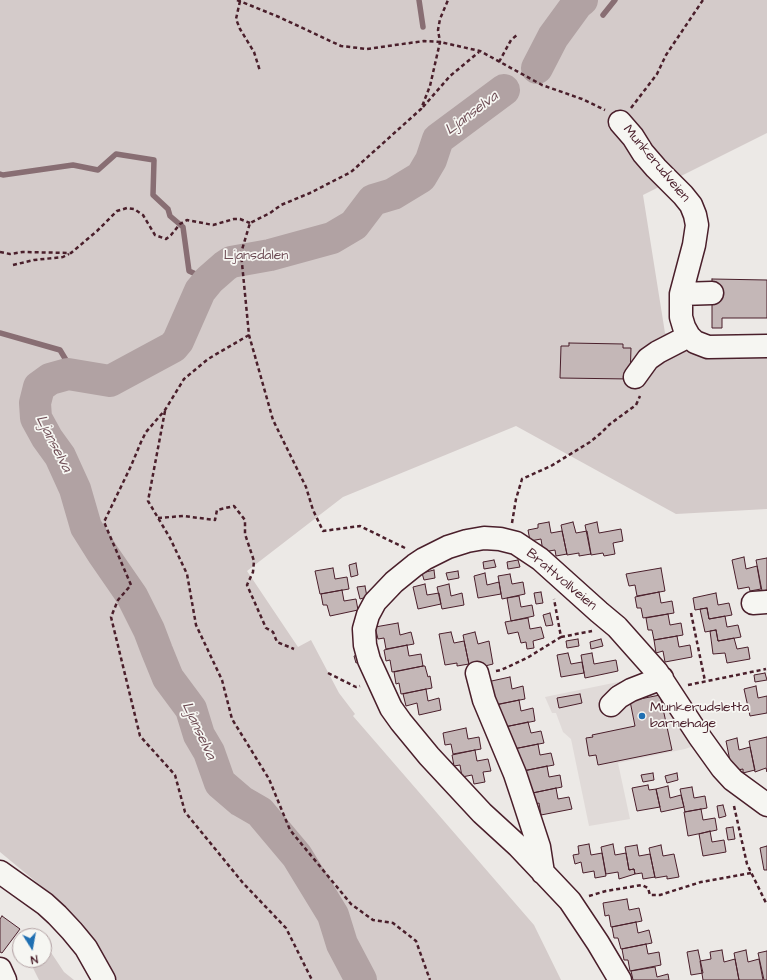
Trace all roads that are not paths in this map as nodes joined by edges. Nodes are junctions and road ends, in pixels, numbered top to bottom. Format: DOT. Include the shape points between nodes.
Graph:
graph roads {
  1 [pos="620,122"];
  2 [pos="712,293"];
  3 [pos="681,294"];
  4 [pos="689,336"];
  5 [pos="767,346"];
  6 [pos="639,385"];
  7 [pos="477,673"];
  8 [pos="665,684"];
  9 [pos="611,705"];
  10 [pos="767,805"];
  11 [pos="0,872"];
  12 [pos="543,873"];
  13 [pos="0,969"];
  14 [pos="5,980"];
  15 [pos="104,980"];
  16 [pos="620,980"];
  1 -- 3 [label="street, Munkerudveien" via="643,153 683,195 696,215 694,245"];
  2 -- 3 [label="street"];
  3 -- 4 [label="street, Munkerudveien" via="681,317"];
  4 -- 5 [label="street" via="695,342 708,347"];
  4 -- 6 [label="street" via="648,359"];
  7 -- 12 [label="street" via="484,700 522,795 539,847"];
  8 -- 9 [label="street" via="631,690"];
  8 -- 10 [label="street, Brattvollveien" via="722,768 733,780"];
  8 -- 12 [label="street, Brattvollveien" via="617,627 540,559 509,541 484,538 448,547 424,558 394,582 375,602 364,629 365,645 369,660 391,708 415,740 464,794"];
  11 -- 15 [label="street" via="57,915 86,948"];
  12 -- 16 [label="street, Brattvollveien" via="570,901"];
  13 -- 14 [label="street"];
}
